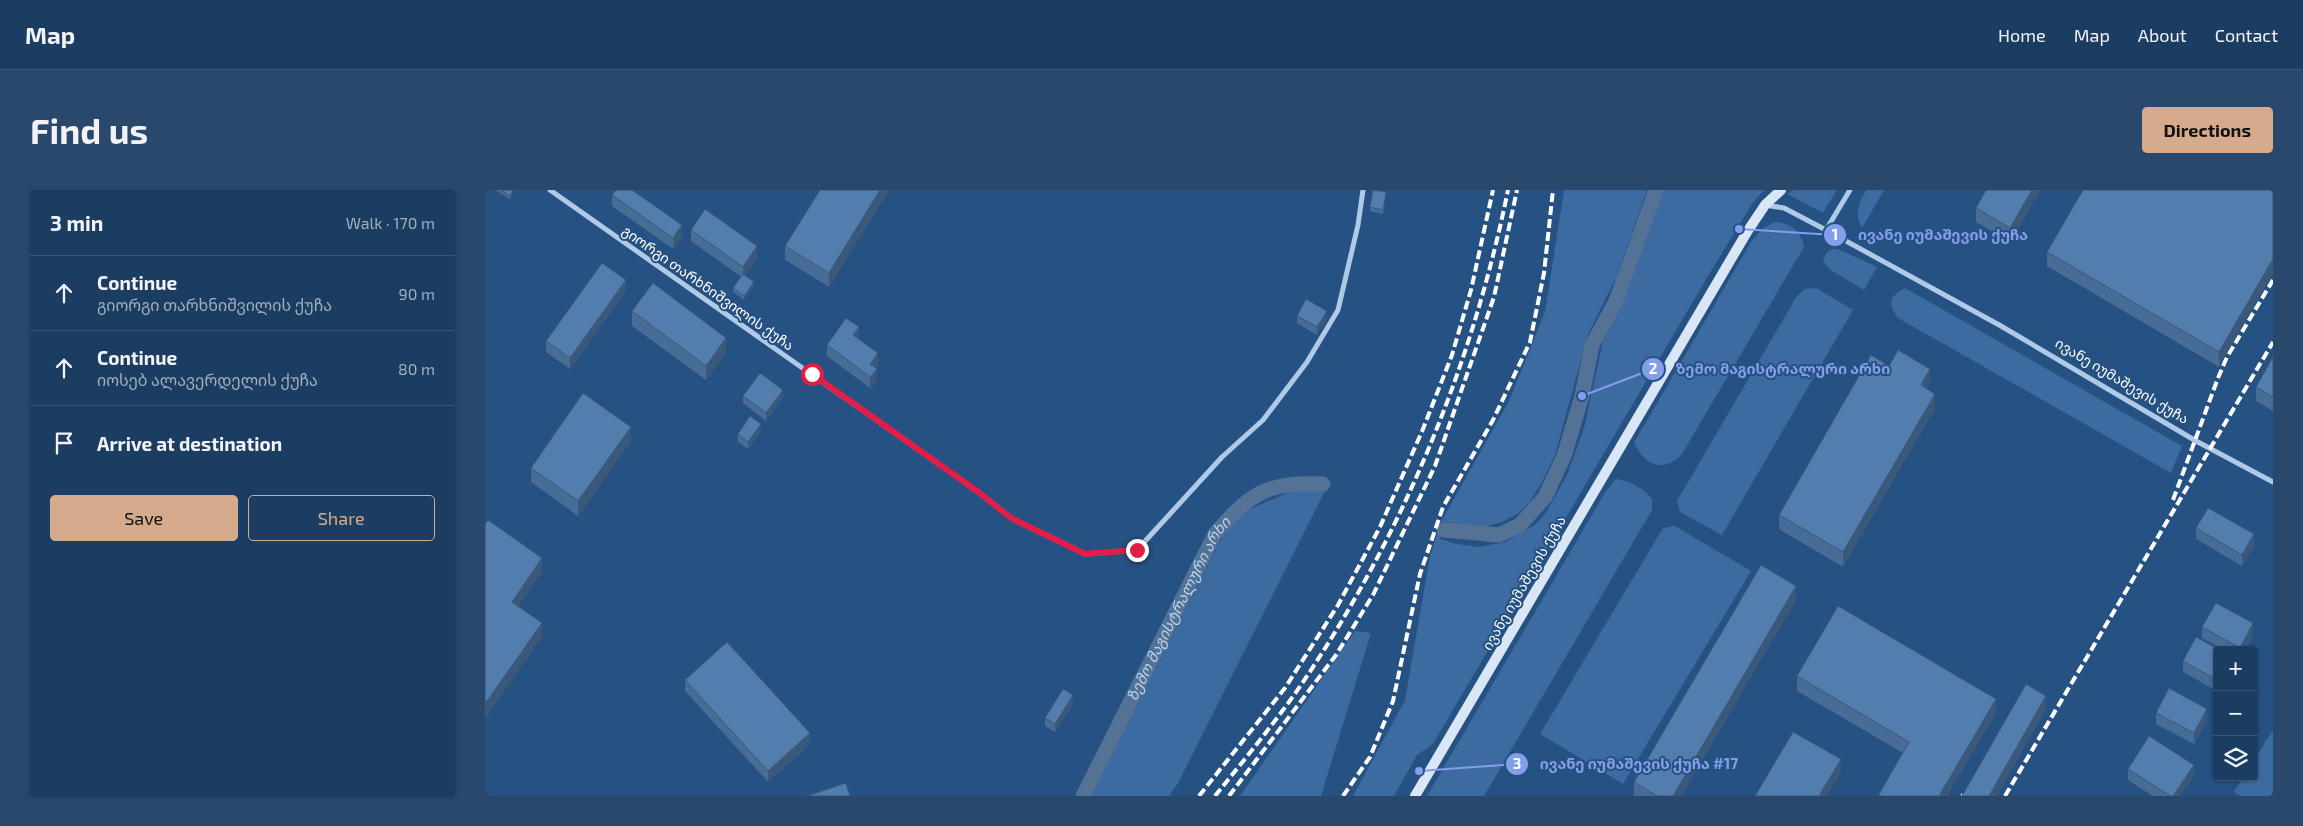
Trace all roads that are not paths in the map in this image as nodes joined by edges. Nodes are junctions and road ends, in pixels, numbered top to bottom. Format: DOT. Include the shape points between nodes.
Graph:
graph roads {
  1 [pos="550,190"];
  2 [pos="1363,190"];
  3 [pos="1781,190"];
  4 [pos="1850,190"];
  5 [pos="1765,205"];
  6 [pos="1826,230"];
  7 [pos="2273,482"];
  8 [pos="1415,796"];
  1 -- 2 [label="street, გიორგი თარხნიშვილის ქუჩა" via="1011,518 1085,554 1137,550 1222,457 1263,420 1307,362 1338,310"];
  3 -- 5 [label="street, ივანე იუმაშევის ქუჩა"];
  4 -- 6 [label="street"];
  5 -- 6 [label="street, ივანე იუმაშევის ქუჩა" via="1784,208"];
  5 -- 8 [label="street, ივანე იუმაშევის ქუჩა" via="1617,450"];
  6 -- 7 [label="street, ივანე იუმაშევის ქუჩა"];
}
